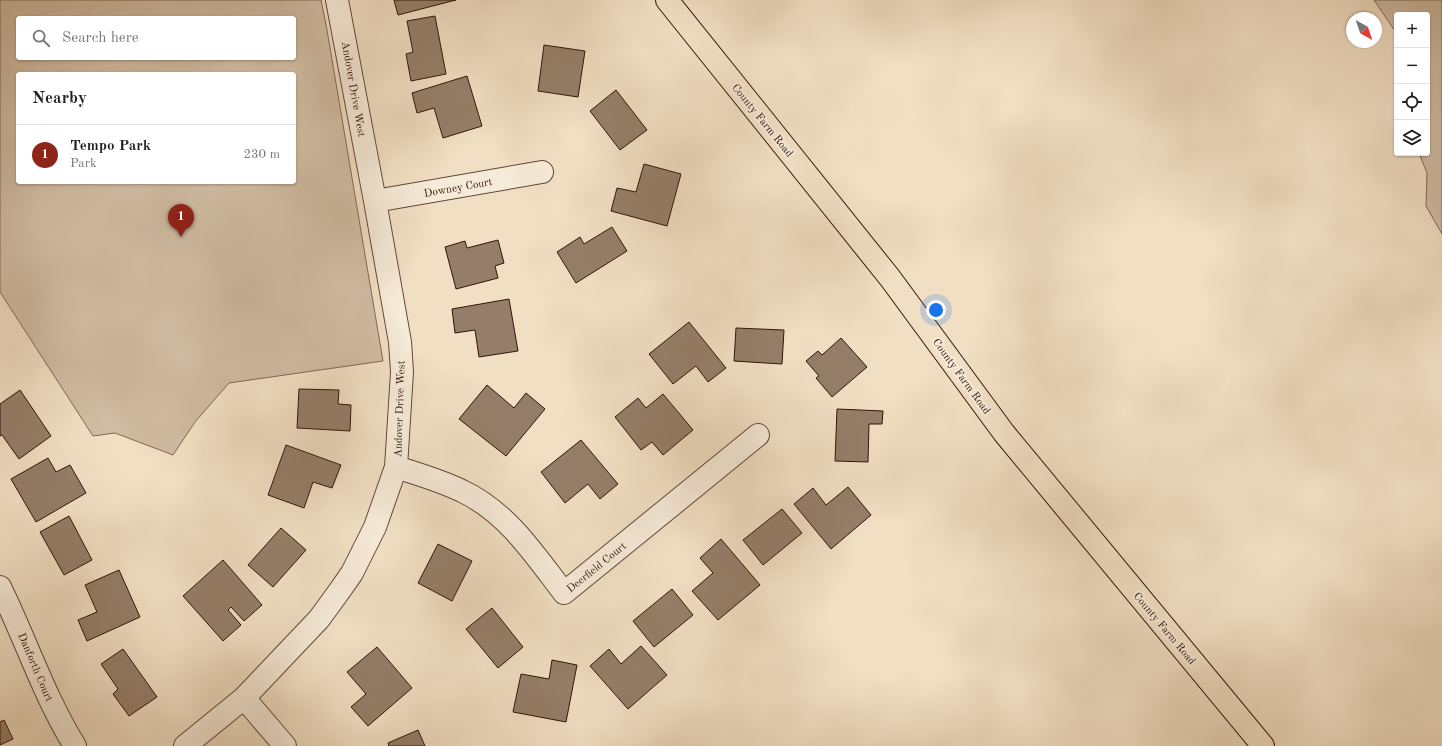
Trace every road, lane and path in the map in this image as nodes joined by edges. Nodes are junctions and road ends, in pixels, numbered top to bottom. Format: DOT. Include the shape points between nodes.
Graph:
graph roads {
  1 [pos="337,0"];
  2 [pos="667,0"];
  3 [pos="542,172"];
  4 [pos="375,201"];
  5 [pos="758,435"];
  6 [pos="396,467"];
  7 [pos="0,587"];
  8 [pos="244,698"];
  9 [pos="75,746"];
  10 [pos="185,746"];
  11 [pos="285,746"];
  12 [pos="1263,746"];
  1 -- 4 [label="street, Andover Drive West"];
  2 -- 12 [label="main road, County Farm Road" via="890,278 1004,433"];
  3 -- 4 [label="street, Downey Court"];
  4 -- 6 [label="street, Andover Drive West" via="400,342 402,372"];
  5 -- 6 [label="street, Deerfield Court" via="564,593 517,534 490,508 462,491"];
  6 -- 8 [label="street, Andover Drive West" via="375,527 352,573 319,619"];
  7 -- 9 [label="street, Danforth Court" via="53,707"];
  8 -- 10 [label="street, Andover Drive West"];
  8 -- 11 [label="street"];
}
